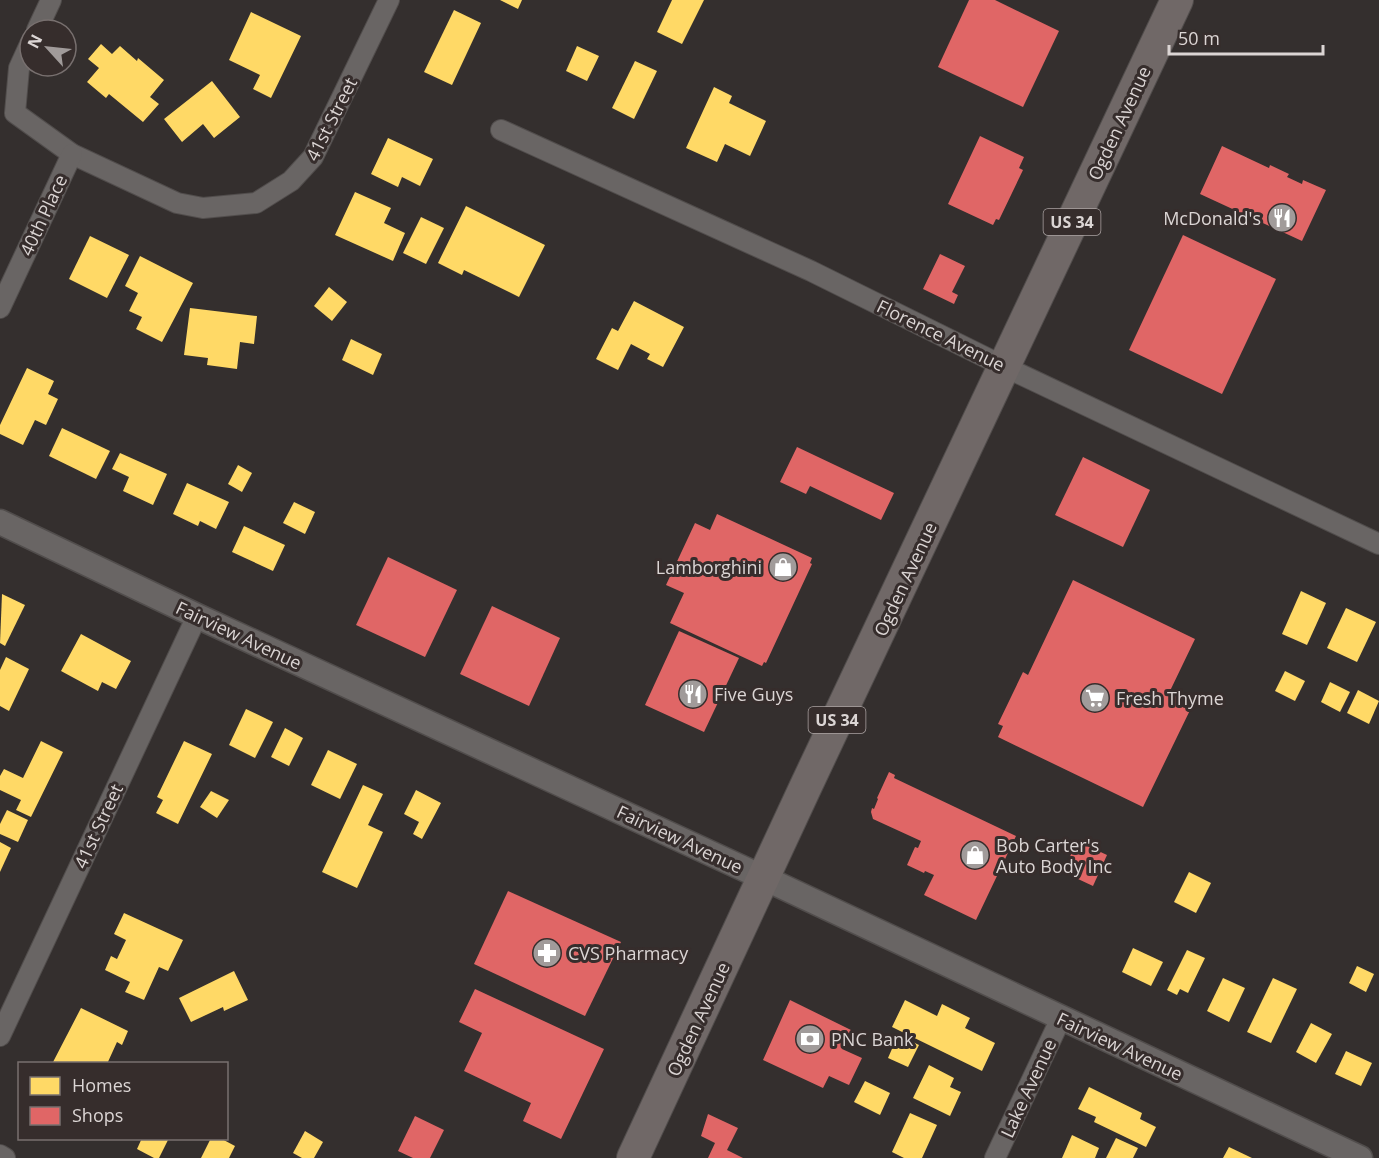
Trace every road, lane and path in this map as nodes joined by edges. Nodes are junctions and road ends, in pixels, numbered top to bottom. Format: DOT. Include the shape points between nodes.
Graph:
graph roads {
  1 [pos="51,0"];
  2 [pos="389,0"];
  3 [pos="1177,0"];
  4 [pos="43,18"];
  5 [pos="18,78"];
  6 [pos="501,130"];
  7 [pos="72,154"];
  8 [pos="0,308"];
  9 [pos="1005,367"];
  10 [pos="0,522"];
  11 [pos="1379,544"];
  12 [pos="197,616"];
  13 [pos="764,878"];
  14 [pos="1061,1018"];
  15 [pos="0,1036"];
  16 [pos="0,1155"];
  17 [pos="1348,1156"];
  18 [pos="5,1158"];
  19 [pos="633,1158"];
  20 [pos="995,1158"];
  1 -- 4 [label="street"];
  2 -- 7 [label="street, 41st Street" via="313,157 291,181 256,203 203,208 177,203"];
  3 -- 9 [label="main road, Ogden Avenue / US 34"];
  5 -- 7 [label="street, 41st Street" via="15,113"];
  6 -- 9 [label="street, Florence Avenue" via="811,271"];
  7 -- 8 [label="street, 40th Place"];
  9 -- 11 [label="street, Florence Avenue"];
  9 -- 13 [label="main road, Ogden Avenue / US 34"];
  10 -- 12 [label="street, Fairview Avenue"];
  12 -- 13 [label="street, Fairview Avenue"];
  12 -- 15 [label="street, 41st Street"];
  13 -- 14 [label="street, Fairview Avenue"];
  13 -- 19 [label="main road, Ogden Avenue / US 34"];
  14 -- 17 [label="street, Fairview Avenue"];
  14 -- 20 [label="street, Lake Avenue"];
  16 -- 18 [label="street"];
}
